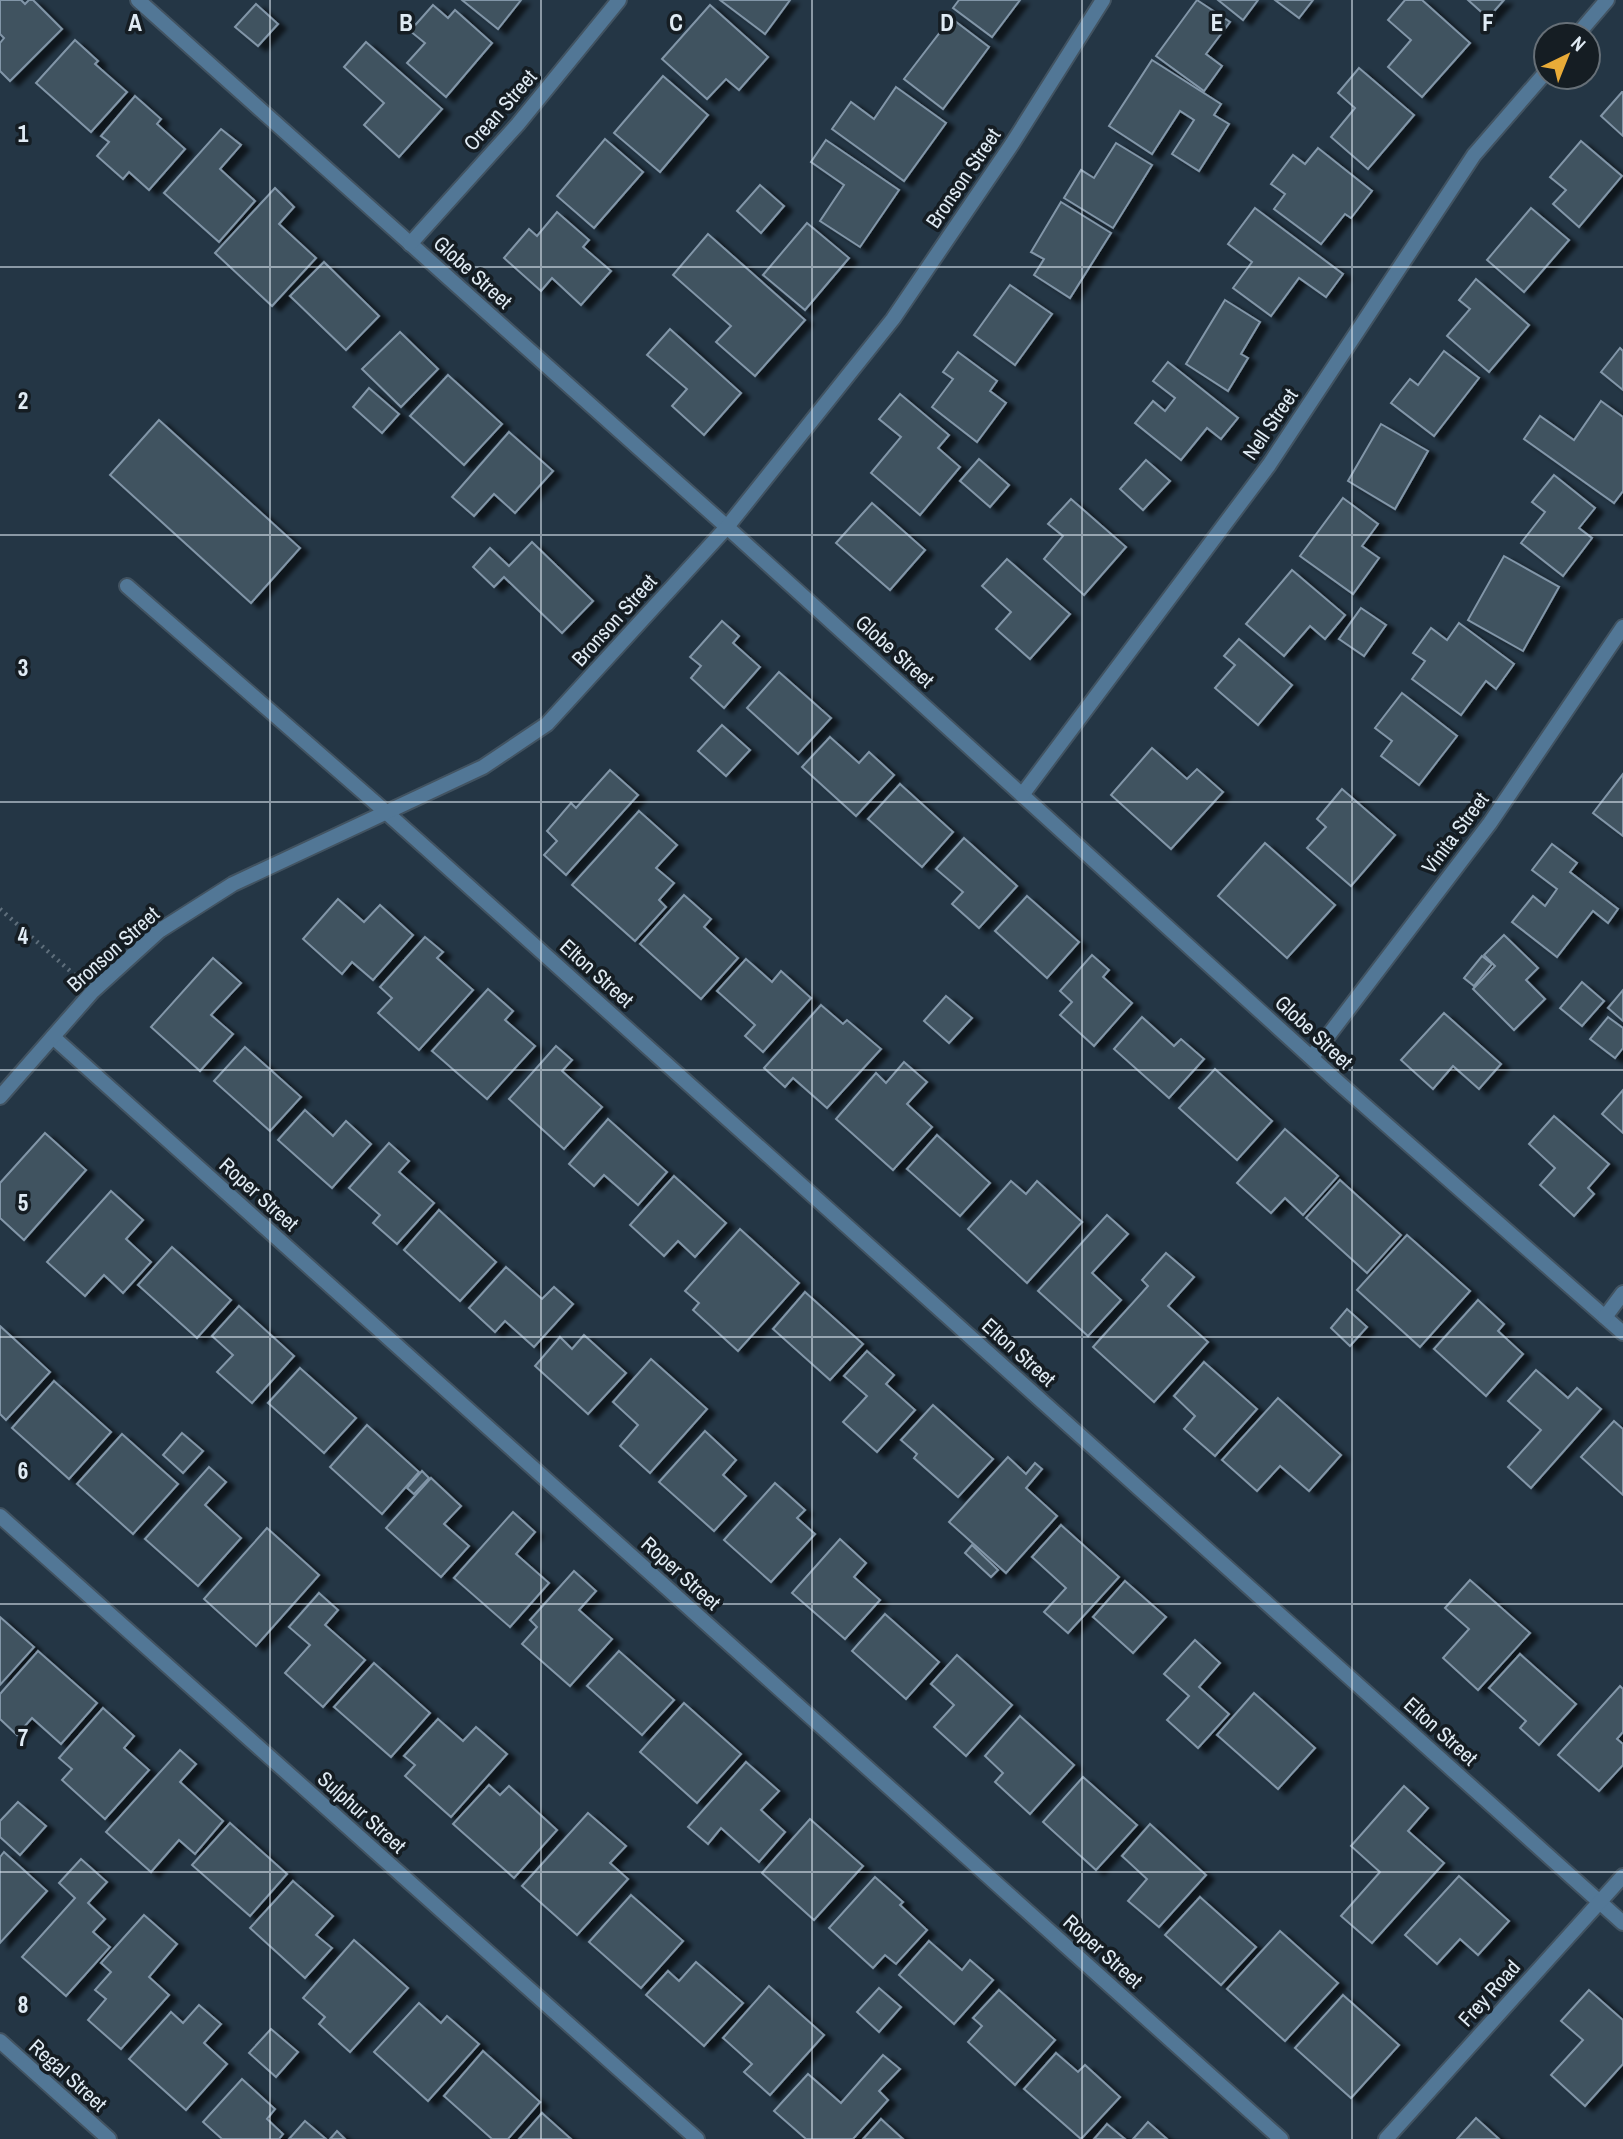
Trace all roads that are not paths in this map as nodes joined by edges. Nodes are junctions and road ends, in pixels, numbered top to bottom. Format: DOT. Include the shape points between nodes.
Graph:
graph roads {
  1 [pos="138,0"];
  2 [pos="619,0"];
  3 [pos="1102,0"];
  4 [pos="1607,0"];
  5 [pos="1589,21"];
  6 [pos="1532,88"];
  7 [pos="410,244"];
  8 [pos="727,527"];
  9 [pos="127,586"];
  10 [pos="1623,627"];
  11 [pos="1021,795"];
  12 [pos="387,813"];
  13 [pos="53,1037"];
  14 [pos="1312,1057"];
  15 [pos="0,1097"];
  16 [pos="1623,1293"];
  17 [pos="1605,1317"];
  18 [pos="1623,1333"];
  19 [pos="0,1516"];
  20 [pos="1623,1876"];
  21 [pos="1600,1902"];
  22 [pos="1623,1923"];
  23 [pos="0,2041"];
  24 [pos="109,2139"];
  25 [pos="697,2139"];
  26 [pos="1281,2139"];
  27 [pos="1386,2139"];
  1 -- 7 [label="street, Globe Street"];
  2 -- 7 [label="street, Orean Street" via="518,124"];
  3 -- 8 [label="street, Bronson Street" via="1012,144 893,319"];
  4 -- 5 [label="street"];
  6 -- 11 [label="street, Nell Street" via="1474,155 1269,465"];
  7 -- 8 [label="street, Globe Street"];
  8 -- 11 [label="street, Globe Street"];
  8 -- 12 [label="street, Bronson Street" via="547,724 483,766"];
  9 -- 12 [label="street, Elton Street"];
  10 -- 14 [label="street, Vinita Street" via="1490,823"];
  11 -- 14 [label="street, Globe Street"];
  12 -- 13 [label="street, Bronson Street" via="233,884 159,931 93,991"];
  12 -- 21 [label="street, Elton Street"];
  13 -- 15 [label="street, Bronson Street"];
  13 -- 26 [label="street, Roper Street"];
  14 -- 17 [label="street, Globe Street"];
  16 -- 17 [label="street"];
  17 -- 18 [label="street, Globe Street"];
  19 -- 25 [label="street, Sulphur Street"];
  20 -- 21 [label="street, Frey Road"];
  21 -- 22 [label="street, Elton Street"];
  21 -- 27 [label="street, Frey Road"];
  23 -- 24 [label="street, Regal Street"];
}
